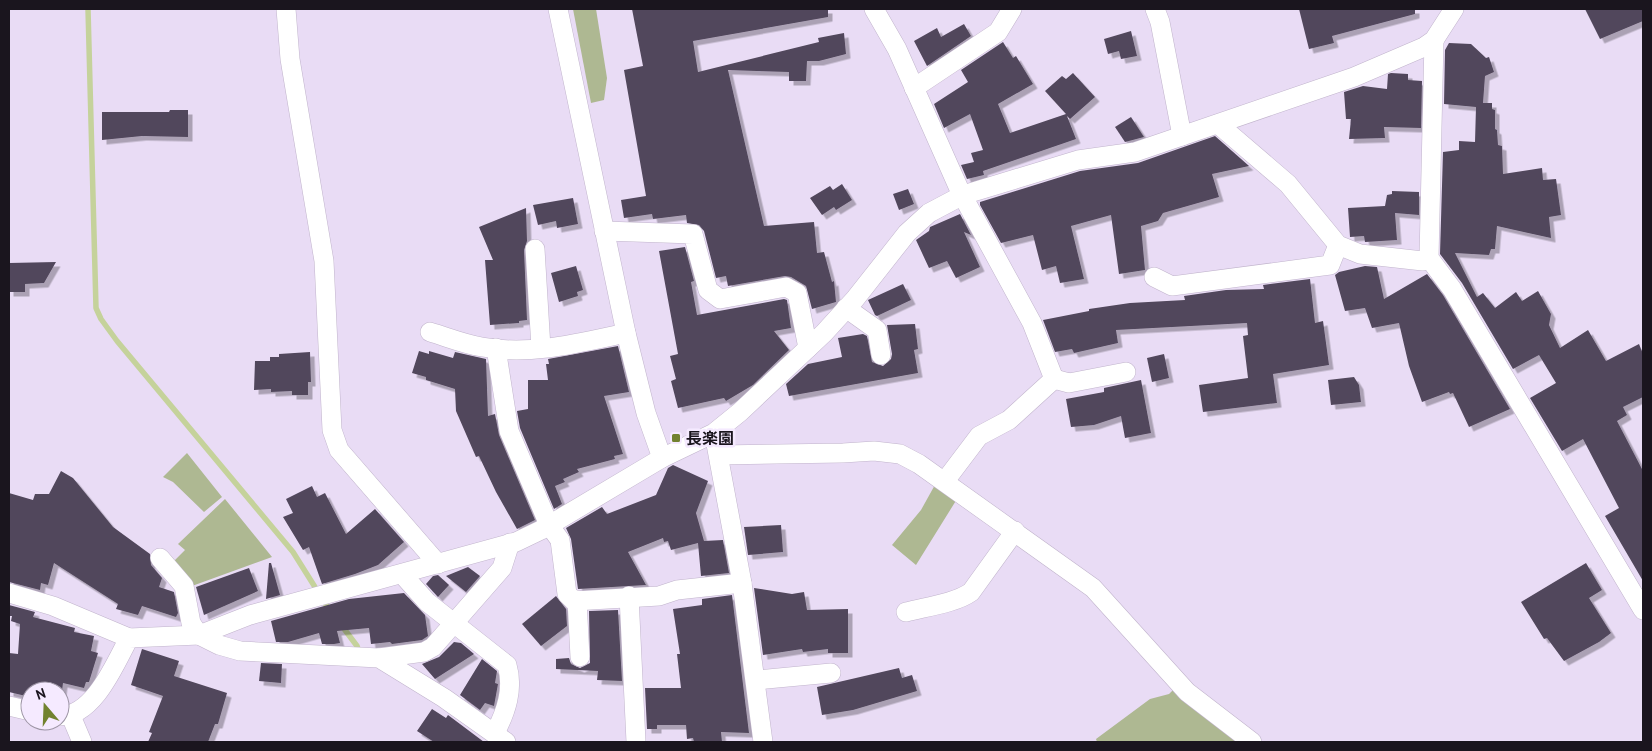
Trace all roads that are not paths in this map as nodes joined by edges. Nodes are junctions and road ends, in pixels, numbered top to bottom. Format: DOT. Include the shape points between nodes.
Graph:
graph roads {
  1 [pos="286,9"];
  2 [pos="558,9"];
  3 [pos="874,9"];
  4 [pos="1012,9"];
  5 [pos="1155,9"];
  6 [pos="1454,9"];
  7 [pos="1434,40"];
  8 [pos="914,88"];
  9 [pos="1218,124"];
  10 [pos="1182,136"];
  11 [pos="963,196"];
  12 [pos="604,231"];
  13 [pos="1338,245"];
  14 [pos="536,249"];
  15 [pos="1429,258"];
  16 [pos="1154,277"];
  17 [pos="846,308"];
  18 [pos="430,332"];
  19 [pos="626,333"];
  20 [pos="496,348"];
  21 [pos="541,348"];
  22 [pos="808,348"];
  23 [pos="882,356"];
  24 [pos="1126,372"];
  25 [pos="1054,379"];
  26 [pos="714,433"];
  27 [pos="718,455"];
  28 [pos="662,458"];
  29 [pos="945,482"];
  30 [pos="549,525"];
  31 [pos="1015,531"];
  32 [pos="510,543"];
  33 [pos="160,558"];
  34 [pos="438,564"];
  35 [pos="402,574"];
  36 [pos="742,583"];
  37 [pos="9,594"];
  38 [pos="629,596"];
  39 [pos="577,600"];
  40 [pos="1643,610"];
  41 [pos="906,612"];
  42 [pos="453,623"];
  43 [pos="199,635"];
  44 [pos="129,638"];
  45 [pos="580,657"];
  46 [pos="379,658"];
  47 [pos="831,673"];
  48 [pos="756,680"];
  49 [pos="70,715"];
  50 [pos="70,722"];
  51 [pos="500,738"];
  52 [pos="82,742"];
  53 [pos="636,742"];
  54 [pos="762,742"];
  55 [pos="1252,742"];
  1 -- 34 [label="street" via="290,58 324,261 332,430 339,450"];
  2 -- 12 [label="street"];
  3 -- 8 [label="street"];
  4 -- 8 [label="street" via="998,32"];
  5 -- 10 [label="street"];
  6 -- 7 [label="street"];
  7 -- 9 [label="street" via="1408,55 1354,77"];
  7 -- 15 [label="street"];
  8 -- 11 [label="street"];
  9 -- 10 [label="street"];
  9 -- 13 [label="street" via="1288,184"];
  10 -- 11 [label="street" via="1135,152 1078,160"];
  11 -- 17 [label="street" via="929,213 907,233"];
  11 -- 25 [label="street" via="1032,323"];
  12 -- 19 [label="street"];
  12 -- 22 [label="street" via="693,234 708,290 720,299 786,288 797,293"];
  13 -- 15 [label="street" via="1360,254 1423,261"];
  13 -- 16 [label="street" via="1330,265 1172,286"];
  14 -- 21 [label="street"];
  15 -- 40 [label="street" via="1452,290"];
  17 -- 22 [label="street"];
  17 -- 23 [label="street" via="877,330"];
  18 -- 20 [label="street"];
  19 -- 21 [label="street"];
  19 -- 28 [label="street" via="646,413"];
  20 -- 21 [label="street"];
  20 -- 30 [label="street" via="509,431"];
  22 -- 26 [label="street"];
  24 -- 25 [label="street" via="1069,383"];
  25 -- 29 [label="street" via="1009,420 979,436"];
  26 -- 27 [label="street"];
  26 -- 28 [label="street"];
  27 -- 29 [label="street" via="874,451 900,454"];
  27 -- 36 [label="street"];
  28 -- 30 [label="street"];
  29 -- 31 [label="street"];
  30 -- 32 [label="street"];
  30 -- 39 [label="street" via="560,540 567,594"];
  31 -- 41 [label="street" via="971,592 961,599"];
  31 -- 55 [label="street" via="1093,588 1187,692"];
  32 -- 34 [label="street"];
  32 -- 42 [label="street" via="502,568"];
  33 -- 43 [label="street" via="184,586 191,623"];
  34 -- 35 [label="street"];
  35 -- 42 [label="street" via="427,602"];
  35 -- 43 [label="street" via="250,615"];
  36 -- 38 [label="street" via="677,590 659,596"];
  36 -- 48 [label="street"];
  37 -- 44 [label="street" via="54,606"];
  38 -- 39 [label="street"];
  38 -- 53 [label="street"];
  39 -- 45 [label="street"];
  42 -- 46 [label="street" via="433,647 424,652"];
  42 -- 51 [label="street" via="507,665 510,689"];
  43 -- 44 [label="street"];
  43 -- 46 [label="street" via="240,651"];
  44 -- 49 [label="street" via="114,668 92,699 83,710"];
  46 -- 51 [label="street"];
  47 -- 48 [label="street"];
  48 -- 54 [label="street"];
  50 -- 52 [label="street"];
}
